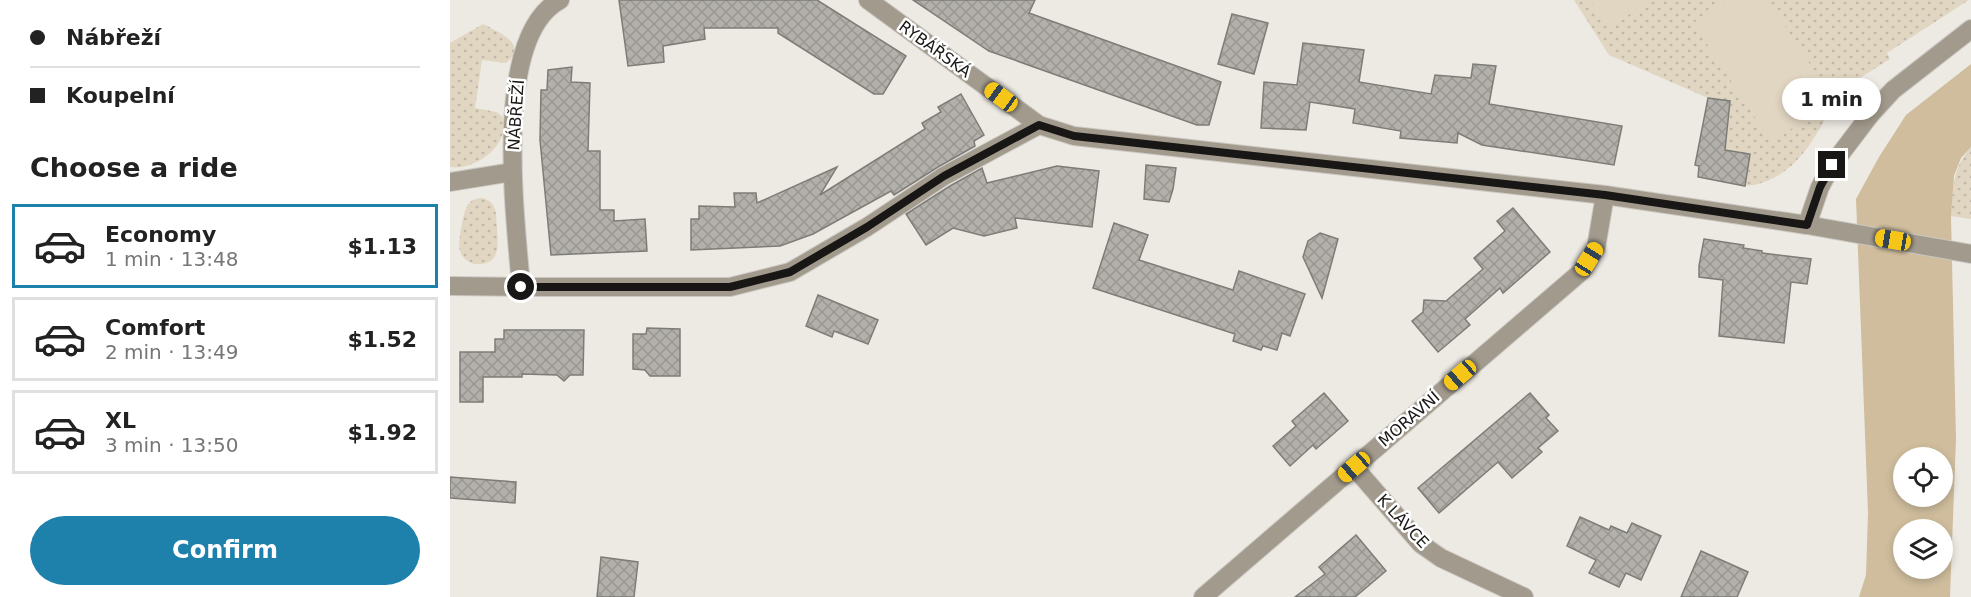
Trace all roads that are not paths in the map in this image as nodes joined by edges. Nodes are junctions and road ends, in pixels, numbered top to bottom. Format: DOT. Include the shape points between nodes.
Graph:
graph roads {
  1 [pos="560,0"];
  2 [pos="868,0"];
  3 [pos="1971,29"];
  4 [pos="1039,125"];
  5 [pos="512,172"];
  6 [pos="450,182"];
  7 [pos="1605,195"];
  8 [pos="1807,225"];
  9 [pos="1966,253"];
  10 [pos="450,286"];
  11 [pos="521,287"];
  12 [pos="1354,467"];
  13 [pos="1203,597"];
  14 [pos="1524,597"];
  1 -- 5 [label="street, NÁBŘEŽÍ" via="535,23 522,57 516,90"];
  2 -- 4 [label="street, RYBÁŘSKÁ"];
  3 -- 8 [label="street" via="1893,90 1870,115 1832,165"];
  4 -- 7 [label="street, RYBÁŘSKÁ" via="1074,136"];
  4 -- 11 [label="street" via="944,176 790,272 730,287"];
  5 -- 6 [label="street, NÁBŘEŽÍ"];
  5 -- 11 [label="street, NÁBŘEŽÍ"];
  7 -- 8 [label="street, RYBÁŘSKÁ"];
  7 -- 12 [label="street, MORAVNÍ" via="1596,248 1582,271"];
  8 -- 9 [label="street, RYBÁŘSKÁ"];
  10 -- 11 [label="street"];
  12 -- 13 [label="street, MORAVNÍ"];
  12 -- 14 [label="street, K LÁVCE" via="1421,544 1441,558"];
}
